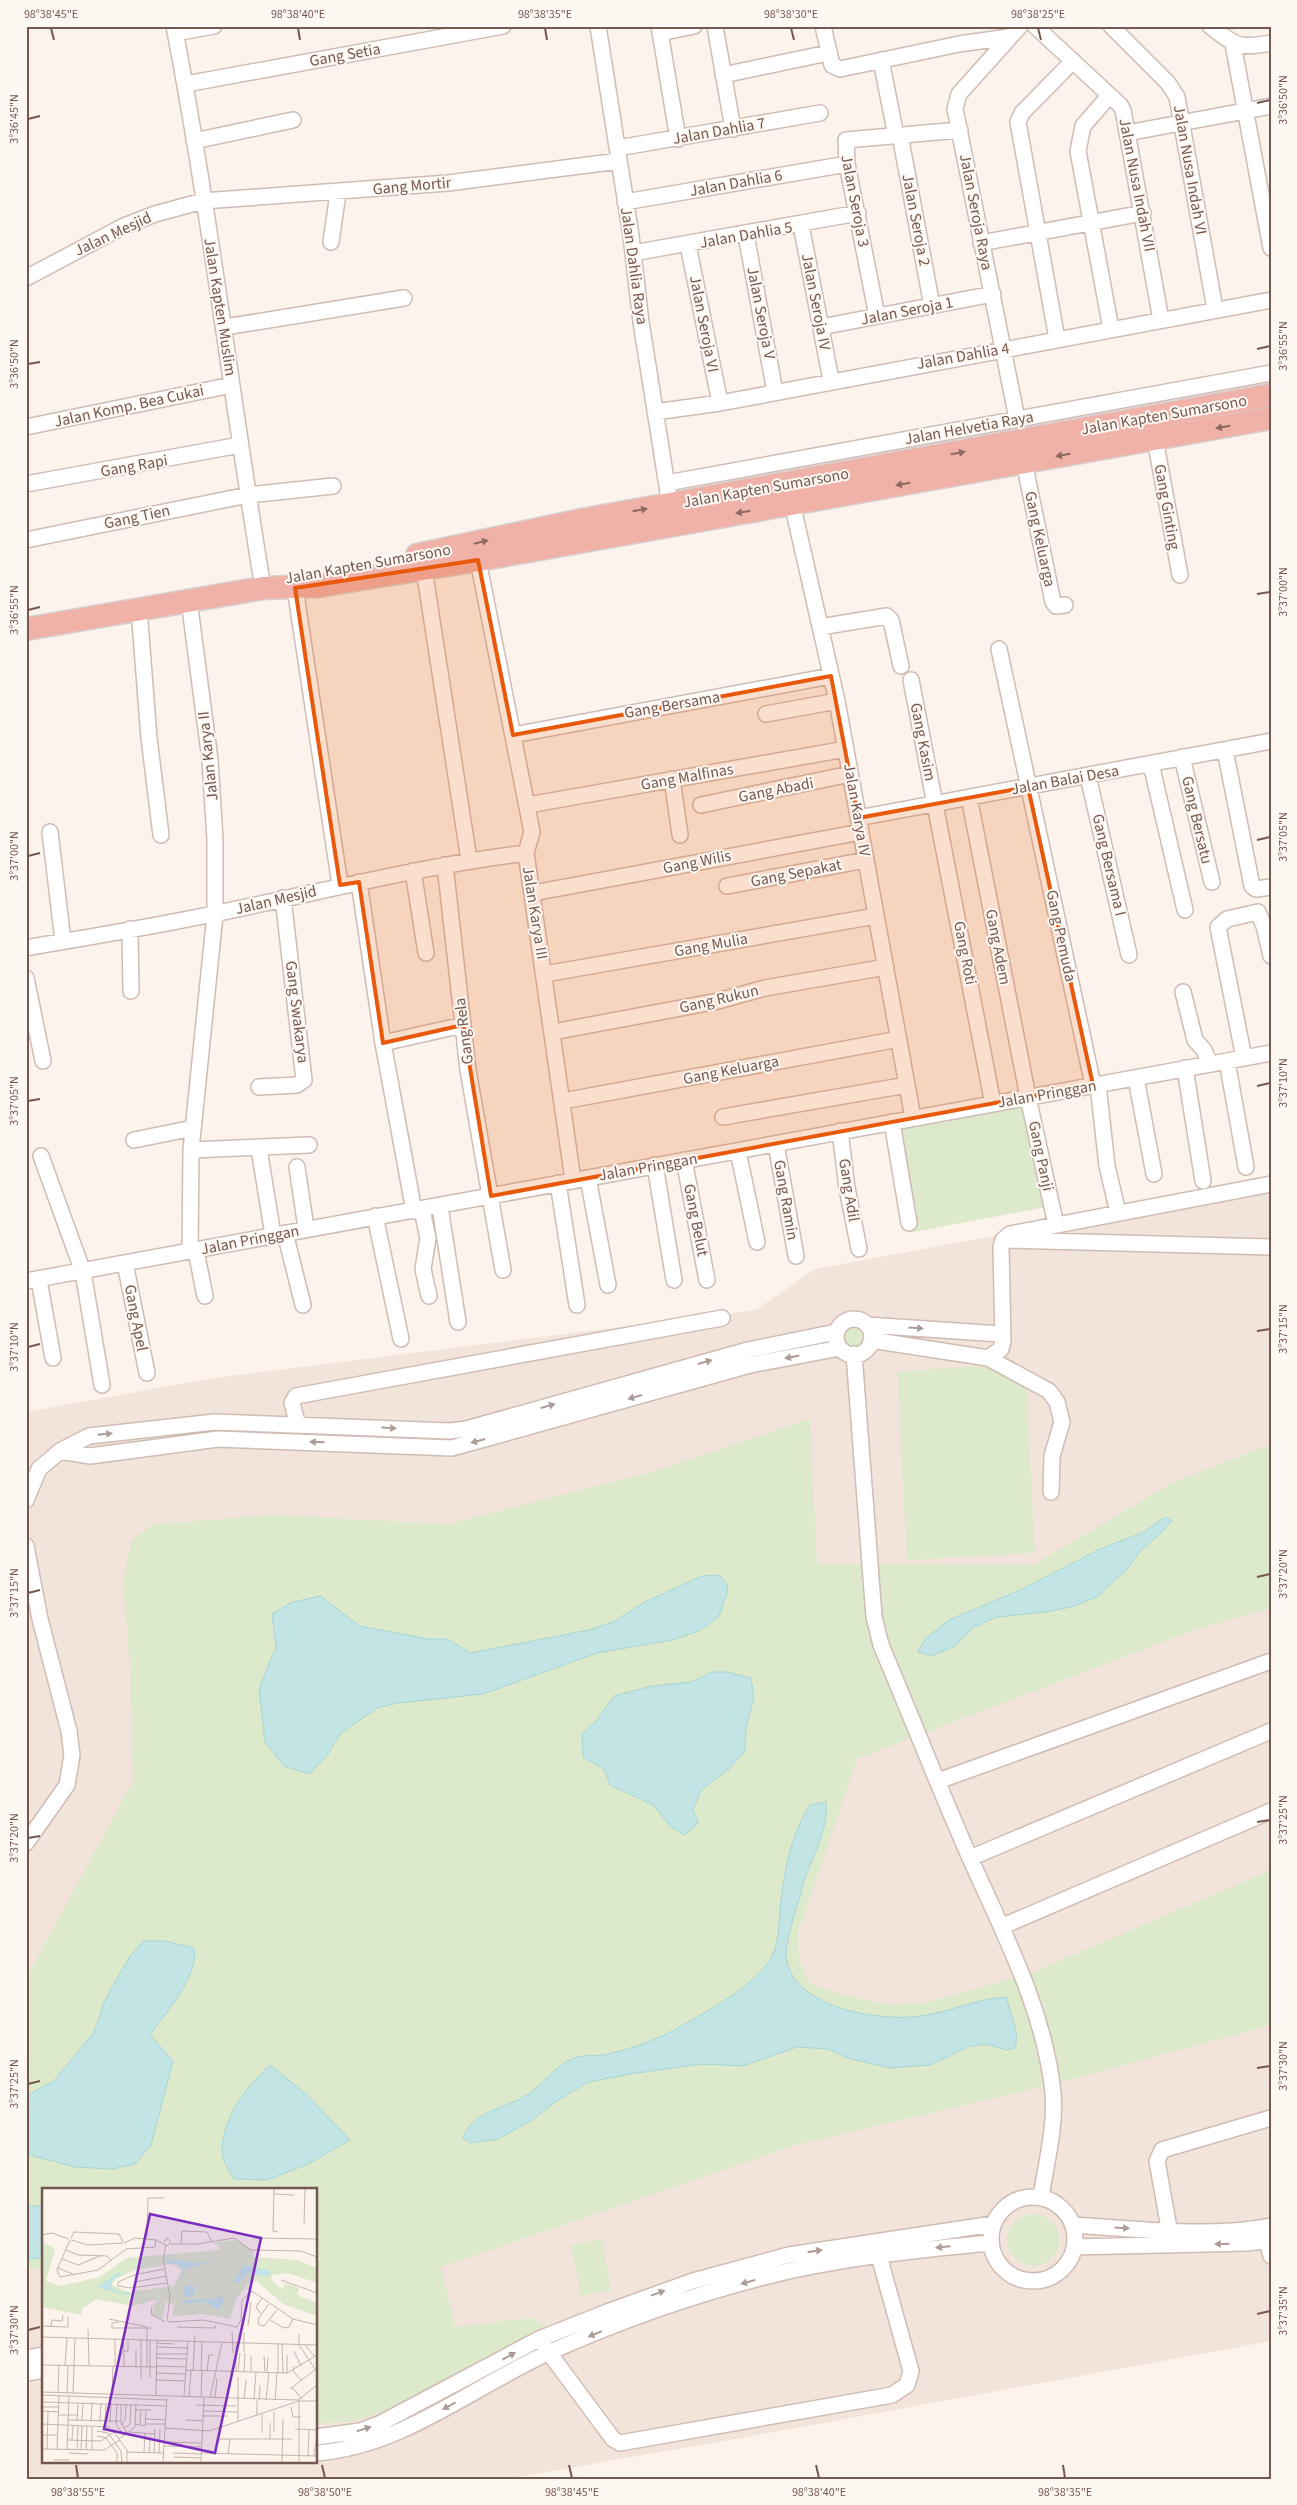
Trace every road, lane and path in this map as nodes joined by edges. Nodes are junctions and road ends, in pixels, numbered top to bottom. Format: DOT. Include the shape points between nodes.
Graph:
graph roads {
  1 [pos="214,26"];
  2 [pos="503,26"];
  3 [pos="598,26"];
  4 [pos="694,26"];
  5 [pos="715,26"];
  6 [pos="823,26"];
  7 [pos="1034,26"];
  8 [pos="1111,26"];
  9 [pos="1210,26"];
  10 [pos="175,30"];
  11 [pos="659,30"];
  12 [pos="1015,32"];
  13 [pos="1271,43"];
  14 [pos="1233,44"];
  15 [pos="828,53"];
  16 [pos="880,60"];
  17 [pos="1072,62"];
  18 [pos="723,75"];
  19 [pos="186,84"];
  20 [pos="1109,96"];
  21 [pos="1271,106"];
  22 [pos="1244,112"];
  23 [pos="820,113"];
  24 [pos="293,120"];
  25 [pos="1181,123"];
  26 [pos="733,129"];
  27 [pos="960,130"];
  28 [pos="1127,133"];
  29 [pos="898,135"];
  30 [pos="678,139"];
  31 [pos="194,141"];
  32 [pos="618,155"];
  33 [pos="847,164"];
  34 [pos="338,193"];
  35 [pos="204,201"];
  36 [pos="625,202"];
  37 [pos="858,213"];
  38 [pos="1143,213"];
  39 [pos="1092,222"];
  40 [pos="801,225"];
  41 [pos="1037,232"];
  42 [pos="746,235"];
  43 [pos="331,242"];
  44 [pos="981,243"];
  45 [pos="688,245"];
  46 [pos="1271,248"];
  47 [pos="633,253"];
  48 [pos="26,278"];
  49 [pos="993,294"];
  50 [pos="404,298"];
  51 [pos="1271,300"];
  52 [pos="932,306"];
  53 [pos="1215,309"];
  54 [pos="877,316"];
  55 [pos="1161,320"];
  56 [pos="225,327"];
  57 [pos="821,327"];
  58 [pos="1111,329"];
  59 [pos="1057,339"];
  60 [pos="1002,349"];
  61 [pos="1271,373"];
  62 [pos="831,380"];
  63 [pos="232,385"];
  64 [pos="775,392"];
  65 [pos="1271,395"];
  66 [pos="720,403"];
  67 [pos="654,412"];
  68 [pos="1271,418"];
  69 [pos="1017,419"];
  70 [pos="26,427"];
  71 [pos="1155,439"];
  72 [pos="240,445"];
  73 [pos="1024,462"];
  74 [pos="667,482"];
  75 [pos="26,484"];
  76 [pos="333,486"];
  77 [pos="248,494"];
  78 [pos="792,503"];
  79 [pos="669,506"];
  80 [pos="26,540"];
  81 [pos="478,560"];
  82 [pos="424,569"];
  83 [pos="1180,575"];
  84 [pos="263,588"];
  85 [pos="295,588"];
  86 [pos="189,600"];
  87 [pos="1065,605"];
  88 [pos="139,609"];
  89 [pos="820,627"];
  90 [pos="26,629"];
  91 [pos="999,648"];
  92 [pos="901,666"];
  93 [pos="831,676"];
  94 [pos="911,680"];
  95 [pos="837,701"];
  96 [pos="766,714"];
  97 [pos="513,734"];
  98 [pos="1271,741"];
  99 [pos="846,749"];
  100 [pos="1225,750"];
  101 [pos="1182,757"];
  102 [pos="1151,764"];
  103 [pos="850,774"];
  104 [pos="1088,776"];
  105 [pos="672,779"];
  106 [pos="1028,787"];
  107 [pos="969,797"];
  108 [pos="936,803"];
  109 [pos="528,805"];
  110 [pos="701,805"];
  111 [pos="860,825"];
  112 [pos="50,832"];
  113 [pos="161,835"];
  114 [pos="680,835"];
  115 [pos="526,853"];
  116 [pos="469,860"];
  117 [pos="866,860"];
  118 [pos="445,865"];
  119 [pos="413,871"];
  120 [pos="359,882"];
  121 [pos="1212,882"];
  122 [pos="340,885"];
  123 [pos="727,886"];
  124 [pos="1271,887"];
  125 [pos="532,893"];
  126 [pos="283,898"];
  127 [pos="1185,910"];
  128 [pos="215,914"];
  129 [pos="876,916"];
  130 [pos="130,929"];
  131 [pos="63,941"];
  132 [pos="26,948"];
  133 [pos="426,953"];
  134 [pos="1129,955"];
  135 [pos="1271,956"];
  136 [pos="886,967"];
  137 [pos="545,974"];
  138 [pos="26,978"];
  139 [pos="131,991"];
  140 [pos="1184,992"];
  141 [pos="463,1025"];
  142 [pos="553,1032"];
  143 [pos="899,1039"];
  144 [pos="383,1043"];
  145 [pos="1271,1053"];
  146 [pos="1244,1058"];
  147 [pos="43,1061"];
  148 [pos="1227,1061"];
  149 [pos="1210,1064"];
  150 [pos="1185,1068"];
  151 [pos="1136,1078"];
  152 [pos="907,1085"];
  153 [pos="1095,1085"];
  154 [pos="259,1087"];
  155 [pos="1028,1097"];
  156 [pos="563,1102"];
  157 [pos="993,1104"];
  158 [pos="722,1118"];
  159 [pos="913,1118"];
  160 [pos="892,1122"];
  161 [pos="193,1128"];
  162 [pos="840,1131"];
  163 [pos="134,1140"];
  164 [pos="770,1145"];
  165 [pos="309,1146"];
  166 [pos="259,1148"];
  167 [pos="191,1150"];
  168 [pos="738,1151"];
  169 [pos="41,1156"];
  170 [pos="684,1160"];
  171 [pos="655,1165"];
  172 [pos="297,1167"];
  173 [pos="1246,1167"];
  174 [pos="1154,1174"];
  175 [pos="581,1179"];
  176 [pos="1203,1181"];
  177 [pos="558,1183"];
  178 [pos="1271,1184"];
  179 [pos="491,1196"];
  180 [pos="1116,1204"];
  181 [pos="440,1207"];
  182 [pos="418,1210"];
  183 [pos="375,1216"];
  184 [pos="1054,1216"];
  185 [pos="909,1223"];
  186 [pos="306,1228"];
  187 [pos="279,1234"];
  188 [pos="1003,1240"];
  189 [pos="758,1242"];
  190 [pos="786,1242"];
  191 [pos="1271,1247"];
  192 [pos="859,1249"];
  193 [pos="193,1251"];
  194 [pos="796,1256"];
  195 [pos="125,1263"];
  196 [pos="503,1270"];
  197 [pos="83,1272"];
  198 [pos="30,1279"];
  199 [pos="674,1280"];
  200 [pos="707,1280"];
  201 [pos="608,1285"];
  202 [pos="205,1296"];
  203 [pos="429,1296"];
  204 [pos="303,1305"];
  205 [pos="576,1305"];
  206 [pos="722,1318"];
  207 [pos="458,1322"];
  208 [pos="836,1332"];
  209 [pos="869,1333"];
  210 [pos="1001,1334"];
  211 [pos="401,1339"];
  212 [pos="840,1348"];
  213 [pos="854,1354"];
  214 [pos="53,1358"];
  215 [pos="988,1358"];
  216 [pos="147,1373"];
  217 [pos="102,1385"];
  218 [pos="603,1399"];
  219 [pos="298,1425"];
  220 [pos="362,1427"];
  221 [pos="359,1443"];
  222 [pos="60,1451"];
  223 [pos="1051,1492"];
  224 [pos="26,1500"];
  225 [pos="26,1546"];
  226 [pos="33,1620"];
  227 [pos="1271,1662"];
  228 [pos="1271,1731"];
  229 [pos="938,1781"];
  230 [pos="1271,1811"];
  231 [pos="26,1843"];
  232 [pos="970,1858"];
  233 [pos="1002,1926"];
  234 [pos="1271,2118"];
  235 [pos="1041,2197"];
  236 [pos="993,2224"];
  237 [pos="1074,2226"];
  238 [pos="1269,2236"];
  239 [pos="1170,2238"];
  240 [pos="991,2243"];
  241 [pos="1074,2247"];
  242 [pos="879,2256"];
  243 [pos="1271,2256"];
  244 [pos="539,2339"];
  245 [pos="549,2352"];
  246 [pos="42,2355"];
  247 [pos="26,2358"];
  248 [pos="42,2370"];
  249 [pos="26,2373"];
  250 [pos="318,2437"];
  251 [pos="318,2453"];
  1 -- 10 [label="street"];
  2 -- 19 [label="street, Gang Setia"];
  3 -- 32 [label="street, Jalan Dahlia Raya"];
  4 -- 11 [label="street"];
  5 -- 18 [label="street"];
  6 -- 15 [label="street"];
  7 -- 17 [label="street, Jalan Nusa Indah VII"];
  8 -- 25 [label="street, Jalan Nusa Indah VI" via="1173,90"];
  9 -- 14 [label="street"];
  10 -- 19 [label="street, Jalan Kapten Muslim"];
  11 -- 30 [label="street"];
  12 -- 16 [label="street"];
  12 -- 27 [label="street, Jalan Seroja Raya" via="959,94 956,109"];
  13 -- 14 [label="street" via="1243,47"];
  14 -- 22 [label="street"];
  15 -- 16 [label="street" via="832,65 840,69"];
  15 -- 18 [label="street"];
  16 -- 29 [label="street, Jalan Seroja 2"];
  17 -- 20 [label="street, Jalan Nusa Indah VII"];
  17 -- 41 [label="street" via="1022,113 1018,122"];
  18 -- 26 [label="street"];
  19 -- 31 [label="street, Jalan Kapten Muslim"];
  20 -- 28 [label="street, Jalan Nusa Indah VII" via="1123,110"];
  20 -- 39 [label="street" via="1083,126 1079,138 1078,151"];
  21 -- 22 [label="street"];
  22 -- 25 [label="street"];
  22 -- 46 [label="street"];
  23 -- 26 [label="street, Jalan Dahlia 7"];
  24 -- 31 [label="street"];
  25 -- 28 [label="street"];
  25 -- 53 [label="street, Jalan Nusa Indah VI"];
  26 -- 30 [label="street, Jalan Dahlia 7"];
  27 -- 29 [label="street, Jalan Seroja 3"];
  27 -- 44 [label="street, Jalan Seroja Raya"];
  28 -- 38 [label="street, Jalan Nusa Indah VII"];
  29 -- 33 [label="street, Jalan Seroja 3" via="846,140"];
  29 -- 52 [label="street, Jalan Seroja 2"];
  30 -- 32 [label="street, Jalan Dahlia 7"];
  31 -- 35 [label="street, Jalan Kapten Muslim"];
  32 -- 34 [label="street, Gang Mortir" via="448,183"];
  32 -- 36 [label="street, Jalan Dahlia Raya"];
  33 -- 36 [label="street, Jalan Dahlia 6"];
  33 -- 37 [label="street, Jalan Seroja 3"];
  34 -- 35 [label="street, Gang Mortir"];
  34 -- 43 [label="street"];
  35 -- 48 [label="street, Jalan Mesjid" via="124,226"];
  35 -- 56 [label="street, Jalan Kapten Muslim"];
  36 -- 47 [label="street, Jalan Dahlia Raya"];
  37 -- 40 [label="street, Jalan Dahlia 5"];
  37 -- 54 [label="street, Jalan Seroja 3"];
  38 -- 39 [label="street"];
  38 -- 55 [label="street, Jalan Nusa Indah VII"];
  39 -- 41 [label="street"];
  39 -- 58 [label="street"];
  40 -- 42 [label="street, Jalan Dahlia 5"];
  40 -- 57 [label="street, Jalan Seroja IV"];
  41 -- 44 [label="street"];
  41 -- 59 [label="street"];
  42 -- 45 [label="street, Jalan Dahlia 5"];
  42 -- 64 [label="street, Jalan Seroja V"];
  44 -- 49 [label="street, Jalan Seroja Raya"];
  45 -- 47 [label="street, Jalan Dahlia 5"];
  45 -- 66 [label="street, Jalan Seroja VI"];
  47 -- 67 [label="street, Jalan Dahlia Raya"];
  49 -- 52 [label="street, Jalan Seroja 1"];
  49 -- 60 [label="street, Jalan Seroja Raya"];
  50 -- 56 [label="street"];
  51 -- 53 [label="street, Jalan Dahlia 4"];
  52 -- 54 [label="street, Jalan Seroja 1"];
  53 -- 55 [label="street, Jalan Dahlia 4"];
  54 -- 57 [label="street, Jalan Seroja 1"];
  55 -- 58 [label="street, Jalan Dahlia 4"];
  56 -- 63 [label="street, Jalan Kapten Muslim"];
  57 -- 62 [label="street, Jalan Seroja IV"];
  58 -- 59 [label="street, Jalan Dahlia 4"];
  59 -- 60 [label="street, Jalan Dahlia 4"];
  60 -- 62 [label="street, Jalan Dahlia 4"];
  60 -- 69 [label="street, Jalan Seroja Raya"];
  61 -- 69 [label="street, Jalan Helvetia Raya"];
  62 -- 64 [label="street, Jalan Dahlia 4"];
  63 -- 70 [label="street, Jalan Komp. Bea Cukai"];
  63 -- 72 [label="street, Jalan Kapten Muslim"];
  64 -- 66 [label="street, Jalan Dahlia 4"];
  79 -- 65 [label="highway, Jalan Kapten Sumarsono, one-way"];
  66 -- 67 [label="street, Jalan Dahlia 4"];
  67 -- 74 [label="street, Jalan Dahlia Raya"];
  68 -- 71 [label="highway, Jalan Kapten Sumarsono, one-way"];
  69 -- 74 [label="street, Jalan Helvetia Raya"];
  71 -- 73 [label="highway, Jalan Kapten Sumarsono, one-way"];
  71 -- 83 [label="street, Gang Ginting"];
  72 -- 75 [label="street, Gang Rapi"];
  72 -- 77 [label="street, Jalan Kapten Muslim"];
  73 -- 78 [label="highway, Jalan Kapten Sumarsono, one-way"];
  73 -- 87 [label="street, Gang Keluarga" via="1053,602 1056,606"];
  74 -- 79 [label="street, Jalan Dahlia Raya"];
  76 -- 77 [label="street, Gang Tien"];
  77 -- 80 [label="street, Gang Tien"];
  77 -- 84 [label="street, Jalan Kapten Muslim"];
  78 -- 81 [label="highway, Jalan Kapten Sumarsono, one-way"];
  78 -- 89 [label="street, Jalan Karya IV"];
  84 -- 79 [label="highway, Jalan Kapten Sumarsono, one-way" via="275,580"];
  81 -- 82 [label="highway, Jalan Kapten Sumarsono"];
  81 -- 97 [label="street, Jalan Karya III"];
  82 -- 85 [label="highway, Jalan Kapten Sumarsono"];
  82 -- 116 [label="street"];
  84 -- 85 [label="highway, Jalan Kapten Sumarsono"];
  84 -- 86 [label="highway, Jalan Kapten Sumarsono"];
  85 -- 122 [label="street"];
  86 -- 88 [label="highway, Jalan Kapten Sumarsono"];
  86 -- 128 [label="street, Jalan Karya II" via="210,760"];
  88 -- 90 [label="highway, Jalan Kapten Sumarsono"];
  88 -- 113 [label="street"];
  89 -- 92 [label="street" via="887,616 891,620"];
  89 -- 93 [label="street, Jalan Karya IV"];
  91 -- 106 [label="street, Gang Pemuda"];
  93 -- 95 [label="street, Jalan Karya IV"];
  93 -- 97 [label="street, Gang Bersama"];
  94 -- 108 [label="street, Gang Kasim"];
  95 -- 96 [label="street"];
  95 -- 99 [label="street, Jalan Karya IV"];
  97 -- 109 [label="street, Jalan Karya III"];
  98 -- 100 [label="street, Jalan Balai Desa"];
  99 -- 103 [label="street, Jalan Karya IV"];
  99 -- 105 [label="street, Gang Malfinas"];
  100 -- 101 [label="street, Jalan Balai Desa"];
  100 -- 124 [label="street" via="1252,886 1256,889"];
  101 -- 102 [label="street, Jalan Balai Desa"];
  101 -- 121 [label="street, Gang Bersatu"];
  102 -- 104 [label="street, Jalan Balai Desa"];
  102 -- 127 [label="street"];
  103 -- 110 [label="street, Gang Abadi"];
  103 -- 111 [label="street, Jalan Karya IV"];
  104 -- 106 [label="street, Jalan Balai Desa"];
  104 -- 134 [label="street, Gang Bersama I"];
  105 -- 109 [label="street, Gang Malfinas"];
  105 -- 114 [label="street"];
  106 -- 107 [label="street, Jalan Balai Desa"];
  106 -- 153 [label="street, Gang Pemuda"];
  107 -- 108 [label="street, Jalan Balai Desa"];
  107 -- 155 [label="street, Gang Adem"];
  108 -- 111 [label="street, Jalan Balai Desa"];
  108 -- 157 [label="street, Gang Roti"];
  109 -- 115 [label="street, Jalan Karya III" via="532,832"];
  111 -- 117 [label="street, Jalan Karya IV"];
  111 -- 125 [label="street, Gang Wilis"];
  112 -- 131 [label="street"];
  115 -- 116 [label="street, Jalan Mesjid"];
  115 -- 125 [label="street, Jalan Karya III"];
  116 -- 118 [label="street, Jalan Mesjid"];
  117 -- 123 [label="street, Gang Sepakat"];
  117 -- 129 [label="street, Jalan Karya IV"];
  118 -- 119 [label="street, Jalan Mesjid"];
  118 -- 141 [label="street, Gang Rela"];
  119 -- 120 [label="street, Jalan Mesjid"];
  119 -- 133 [label="street"];
  120 -- 122 [label="street, Jalan Mesjid"];
  120 -- 144 [label="street"];
  122 -- 126 [label="street, Jalan Mesjid"];
  125 -- 137 [label="street, Jalan Karya III"];
  126 -- 128 [label="street, Jalan Mesjid"];
  126 -- 154 [label="street, Gang Swakarya" via="304,1080 297,1085"];
  128 -- 130 [label="street, Jalan Mesjid"];
  128 -- 161 [label="street, Jalan Karya II"];
  129 -- 136 [label="street, Jalan Karya IV"];
  129 -- 137 [label="street, Gang Mulia"];
  130 -- 131 [label="street, Jalan Mesjid"];
  130 -- 139 [label="street"];
  131 -- 132 [label="street, Jalan Mesjid"];
  135 -- 146 [label="street" via="1258,912 1226,919 1218,927"];
  136 -- 142 [label="street, Gang Rukun"];
  136 -- 143 [label="street, Jalan Karya IV"];
  137 -- 142 [label="street, Jalan Karya III"];
  138 -- 147 [label="street"];
  140 -- 149 [label="street" via="1195,1040"];
  141 -- 144 [label="street"];
  141 -- 179 [label="street, Gang Rela"];
  142 -- 156 [label="street, Jalan Karya III"];
  143 -- 152 [label="street, Jalan Karya IV"];
  143 -- 156 [label="street, Gang Keluarga"];
  144 -- 182 [label="street"];
  145 -- 146 [label="street, Jalan Pringgan"];
  146 -- 148 [label="street, Jalan Pringgan"];
  148 -- 149 [label="street, Jalan Pringgan"];
  148 -- 173 [label="street"];
  149 -- 150 [label="street, Jalan Pringgan"];
  150 -- 151 [label="street, Jalan Pringgan"];
  150 -- 176 [label="street"];
  151 -- 153 [label="street, Jalan Pringgan"];
  151 -- 174 [label="street"];
  152 -- 158 [label="street"];
  152 -- 159 [label="street, Jalan Karya IV"];
  153 -- 155 [label="street, Jalan Pringgan"];
  153 -- 180 [label="street, Gang Pemuda"];
  155 -- 157 [label="street, Jalan Pringgan"];
  155 -- 184 [label="street, Gang Panji"];
  156 -- 175 [label="street, Jalan Karya III"];
  157 -- 159 [label="street, Jalan Pringgan"];
  159 -- 160 [label="street, Jalan Pringgan"];
  160 -- 162 [label="street, Jalan Pringgan"];
  160 -- 185 [label="street"];
  161 -- 163 [label="street"];
  161 -- 167 [label="street, Jalan Karya II"];
  162 -- 164 [label="street, Jalan Pringgan"];
  162 -- 192 [label="street, Gang Adil"];
  164 -- 168 [label="street, Jalan Pringgan"];
  164 -- 190 [label="street"];
  164 -- 194 [label="street, Gang Ramin"];
  165 -- 166 [label="street"];
  166 -- 167 [label="street"];
  166 -- 187 [label="street"];
  167 -- 193 [label="street, Jalan Karya II"];
  168 -- 170 [label="street, Jalan Pringgan"];
  168 -- 189 [label="street"];
  169 -- 197 [label="street"];
  170 -- 171 [label="street, Jalan Pringgan"];
  170 -- 200 [label="street, Gang Belut"];
  171 -- 175 [label="street, Jalan Pringgan"];
  171 -- 199 [label="street"];
  172 -- 186 [label="street"];
  175 -- 177 [label="street, Jalan Pringgan"];
  175 -- 201 [label="street, Jalan Karya III"];
  177 -- 179 [label="street, Jalan Pringgan"];
  177 -- 205 [label="street"];
  178 -- 188 [label="street" via="1018,1231"];
  179 -- 181 [label="street, Jalan Pringgan"];
  179 -- 196 [label="street, Gang Rela"];
  181 -- 182 [label="street, Jalan Pringgan"];
  181 -- 207 [label="street"];
  182 -- 183 [label="street, Jalan Pringgan"];
  182 -- 203 [label="street" via="428,1238 422,1269"];
  183 -- 186 [label="street, Jalan Pringgan"];
  183 -- 211 [label="street"];
  186 -- 187 [label="street, Jalan Pringgan"];
  187 -- 193 [label="street, Jalan Pringgan"];
  187 -- 204 [label="street"];
  188 -- 191 [label="street"];
  188 -- 210 [label="street"];
  193 -- 195 [label="street, Jalan Pringgan"];
  193 -- 202 [label="street, Jalan Karya II"];
  195 -- 197 [label="street, Jalan Pringgan"];
  195 -- 216 [label="street, Gang Apel"];
  197 -- 198 [label="street, Jalan Pringgan"];
  197 -- 217 [label="street"];
  198 -- 214 [label="street"];
  206 -- 219 [label="street" via="296,1396 292,1403"];
  208 -- 209 [label="street" via="842,1323 852,1319"];
  208 -- 212 [label="street"];
  218 -- 208 [label="street, one-way" via="748,1350"];
  209 -- 210 [label="street, one-way"];
  209 -- 213 [label="street" via="865,1350"];
  209 -- 215 [label="street"];
  210 -- 215 [label="street" via="1001,1349"];
  212 -- 213 [label="street"];
  212 -- 218 [label="street, one-way"];
  213 -- 229 [label="street" via="874,1617 882,1645"];
  215 -- 223 [label="street" via="1043,1387 1057,1402 1062,1426 1052,1456"];
  220 -- 218 [label="street, one-way" via="450,1431"];
  218 -- 221 [label="street, one-way" via="452,1448"];
  219 -- 220 [label="street"];
  222 -- 219 [label="street, one-way" via="99,1434 215,1422"];
  220 -- 221 [label="street"];
  221 -- 222 [label="street, one-way" via="218,1439 90,1456"];
  222 -- 224 [label="street" via="39,1469"];
  225 -- 226 [label="street"];
  226 -- 231 [label="street" via="69,1732 72,1755 66,1785"];
  227 -- 229 [label="street"];
  228 -- 232 [label="street"];
  229 -- 232 [label="street"];
  230 -- 233 [label="street"];
  232 -- 233 [label="street"];
  233 -- 235 [label="street" via="1043,2033 1053,2094"];
  234 -- 239 [label="street" via="1162,2150 1157,2161"];
  235 -- 236 [label="street" via="1015,2201 1000,2213"];
  235 -- 237 [label="street" via="1059,2205"];
  236 -- 240 [label="street"];
  244 -- 236 [label="street, one-way" via="693,2281 789,2255"];
  237 -- 239 [label="street, one-way"];
  237 -- 241 [label="street"];
  238 -- 239 [label="street"];
  238 -- 243 [label="street"];
  239 -- 241 [label="street"];
  240 -- 241 [label="street" via="995,2258 1003,2269 1015,2278 1029,2282 1050,2278 1062,2271 1071,2259"];
  240 -- 242 [label="street, one-way"];
  242 -- 245 [label="street, one-way" via="794,2270 709,2292"];
  242 -- 245 [label="street" via="911,2371 907,2385 892,2395 620,2443 613,2439"];
  244 -- 245 [label="street"];
  250 -- 244 [label="street, one-way" via="360,2432 380,2424"];
  245 -- 251 [label="street, one-way" via="398,2434 342,2450"];
  246 -- 247 [label="street"];
  248 -- 249 [label="street"];
}
